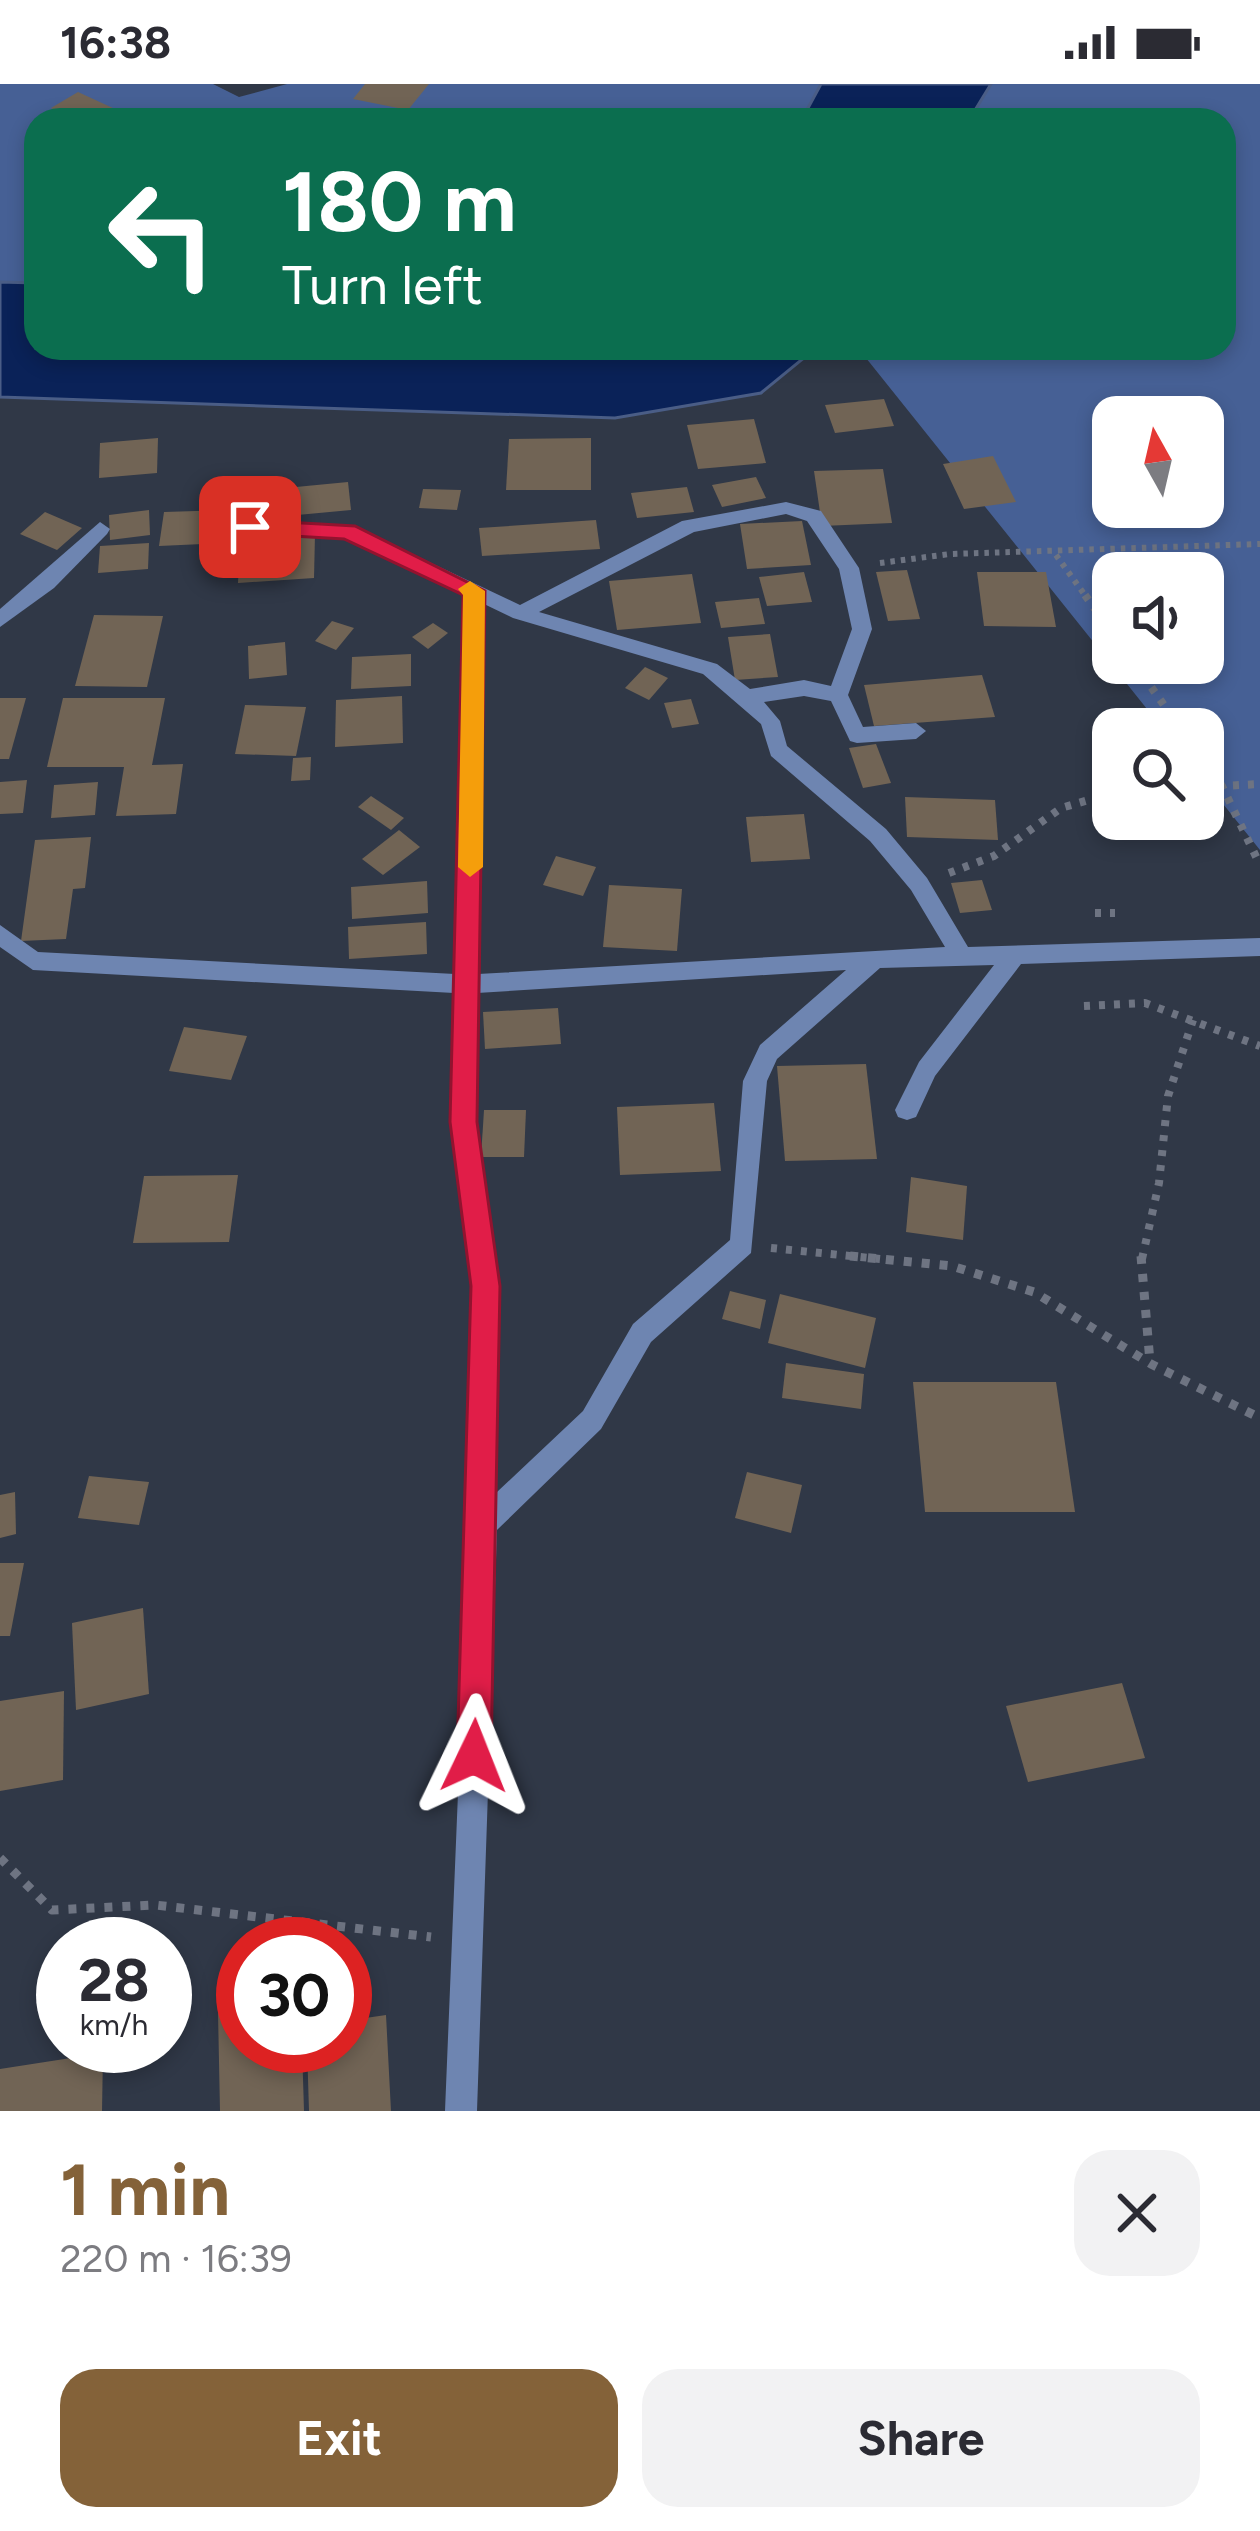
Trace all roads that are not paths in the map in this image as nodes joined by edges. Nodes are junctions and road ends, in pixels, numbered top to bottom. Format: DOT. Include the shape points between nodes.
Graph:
graph roads {
  1 [pos="250,527"];
  2 [pos="100,529"];
  3 [pos="474,591"];
  4 [pos="520,614"];
  5 [pos="0,620"];
  6 [pos="838,695"];
  7 [pos="746,697"];
  8 [pos="916,730"];
  9 [pos="0,934"];
  10 [pos="1260,947"];
  11 [pos="1016,955"];
  12 [pos="962,956"];
  13 [pos="875,958"];
  14 [pos="468,984"];
  15 [pos="907,1111"];
  16 [pos="483,1524"];
  17 [pos="461,2111"];
  1 -- 3 [label="street" via="348,532"];
  2 -- 5 [label="street"];
  3 -- 4 [label="street"];
  3 -- 14 [label="street"];
  4 -- 6 [label="street" via="689,526 786,508 814,516 849,568 862,629"];
  4 -- 7 [label="street" via="710,669"];
  6 -- 7 [label="street" via="804,688"];
  6 -- 8 [label="street" via="857,735"];
  7 -- 12 [label="street" via="770,721 778,750 878,835 919,884"];
  9 -- 14 [label="street" via="33,961"];
  10 -- 11 [label="street"];
  11 -- 12 [label="street"];
  11 -- 15 [label="street" via="927,1069"];
  12 -- 13 [label="street"];
  13 -- 14 [label="street"];
  13 -- 16 [label="street" via="768,1052 755,1081 742,1245 642,1333 592,1420"];
  14 -- 16 [label="street" via="464,1122 485,1286"];
  16 -- 17 [label="street"];
}
